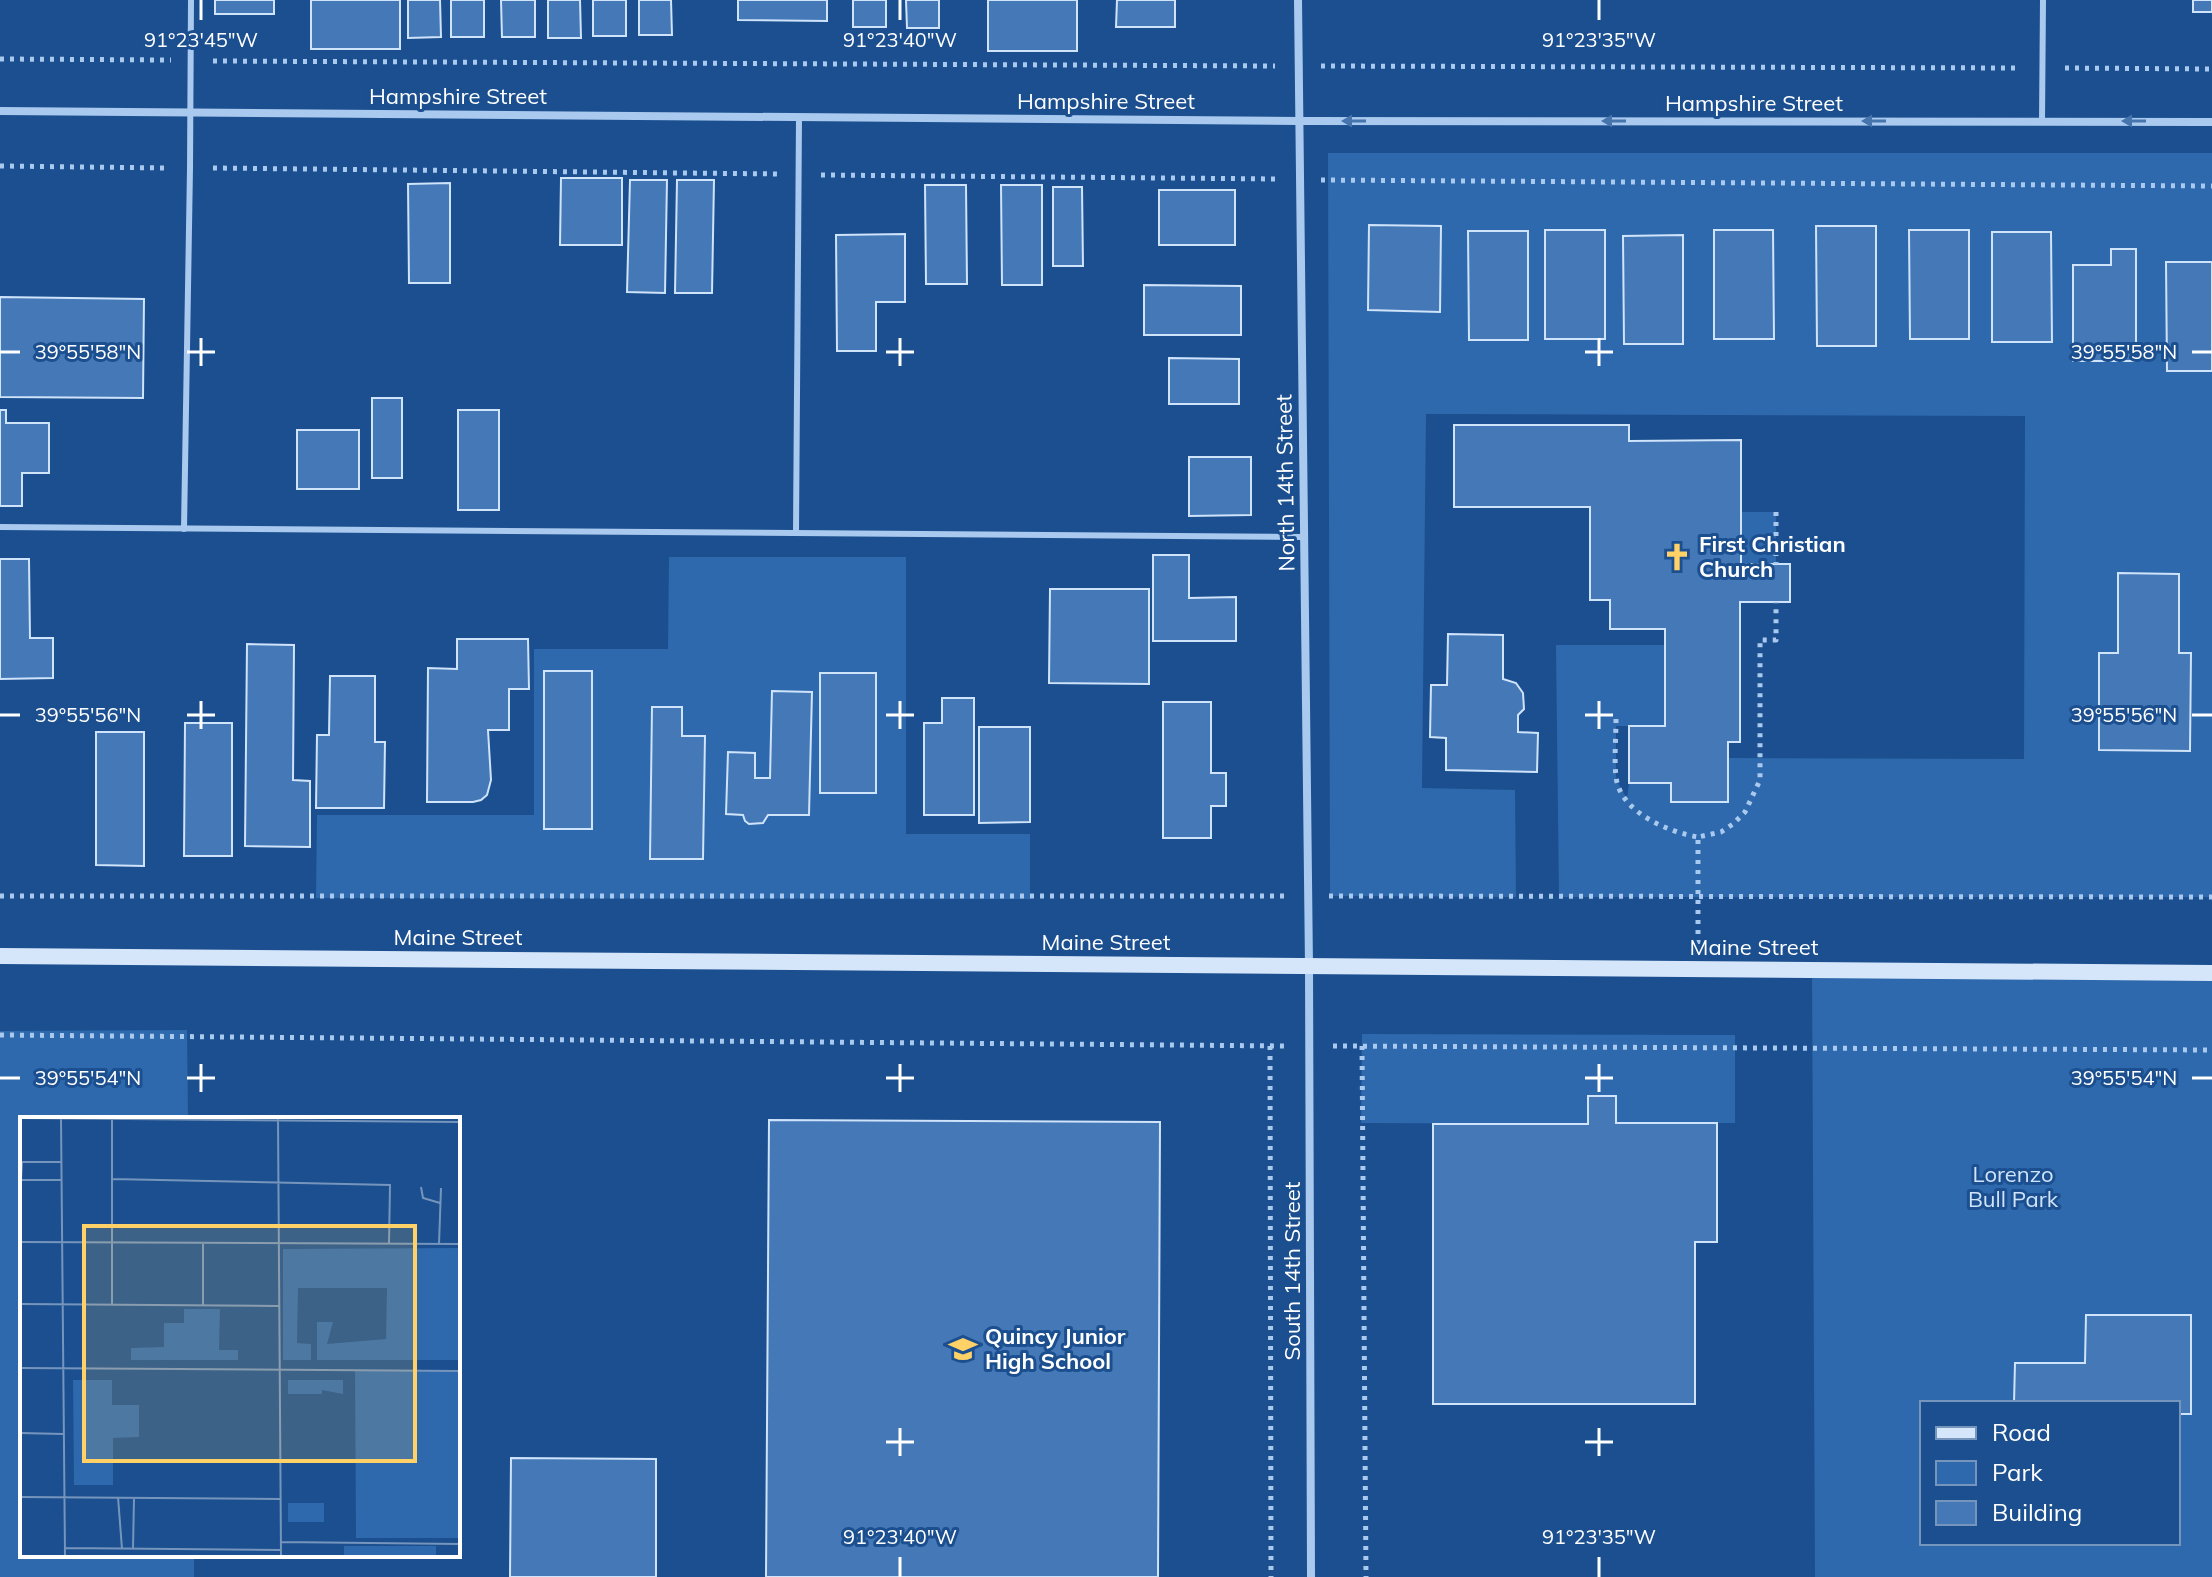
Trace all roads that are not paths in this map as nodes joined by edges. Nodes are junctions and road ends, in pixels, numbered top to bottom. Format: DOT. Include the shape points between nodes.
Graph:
graph roads {
  1 [pos="191,0"];
  2 [pos="1298,0"];
  3 [pos="2043,0"];
  4 [pos="0,111"];
  5 [pos="191,112"];
  6 [pos="799,117"];
  7 [pos="1299,121"];
  8 [pos="2042,121"];
  9 [pos="2212,122"];
  10 [pos="0,527"];
  11 [pos="184,529"];
  12 [pos="796,533"];
  13 [pos="1304,537"];
  14 [pos="0,956"];
  15 [pos="1309,966"];
  16 [pos="2212,973"];
  17 [pos="1311,1577"];
  1 -- 5 [label="lane"];
  2 -- 7 [label="street, North 14th Street"];
  3 -- 8 [label="lane"];
  4 -- 5 [label="street, Hampshire Street"];
  5 -- 6 [label="street, Hampshire Street"];
  5 -- 11 [label="lane"];
  6 -- 7 [label="street, Hampshire Street"];
  6 -- 12 [label="lane"];
  8 -- 7 [label="street, Hampshire Street, one-way"];
  7 -- 13 [label="street, North 14th Street"];
  9 -- 8 [label="street, Hampshire Street, one-way"];
  10 -- 11 [label="lane"];
  11 -- 12 [label="lane"];
  12 -- 13 [label="lane"];
  13 -- 15 [label="street, North 14th Street"];
  14 -- 15 [label="street, Maine Street"];
  15 -- 16 [label="street, Maine Street"];
  15 -- 17 [label="street, South 14th Street"];
}
